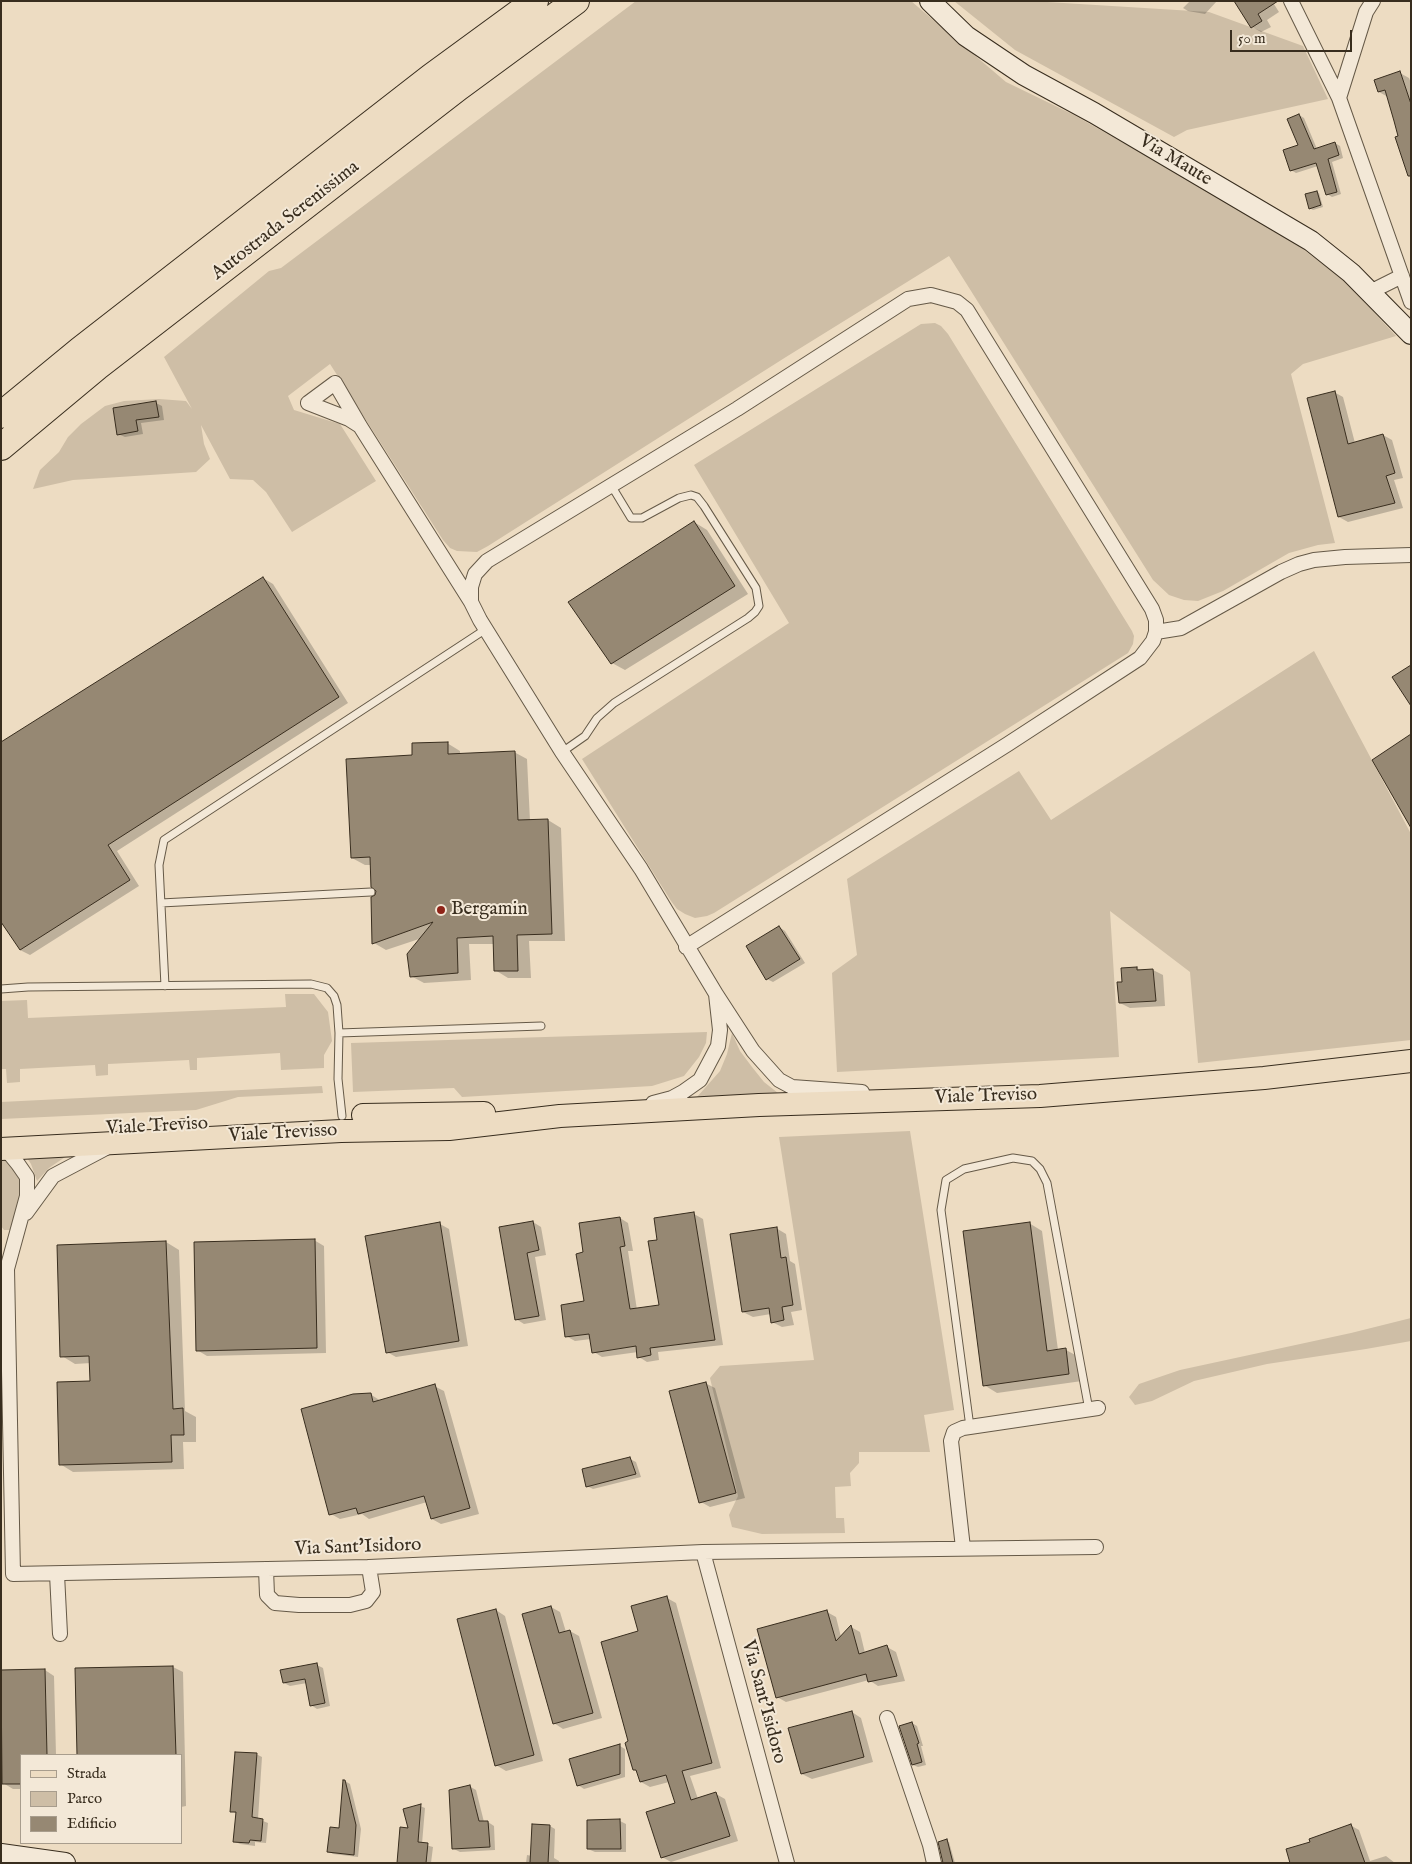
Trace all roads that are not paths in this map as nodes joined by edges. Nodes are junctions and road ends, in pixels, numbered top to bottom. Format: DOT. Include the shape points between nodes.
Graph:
graph roads {
  1 [pos="535,1"];
  2 [pos="576,1"];
  3 [pos="930,1"];
  4 [pos="1291,1"];
  5 [pos="1373,1"];
  6 [pos="1339,98"];
  7 [pos="1402,276"];
  8 [pos="1370,292"];
  9 [pos="1411,302"];
  10 [pos="1411,334"];
  11 [pos="1,415"];
  12 [pos="360,426"];
  13 [pos="1,447"];
  14 [pos="611,485"];
  15 [pos="1411,555"];
  16 [pos="471,602"];
  17 [pos="486,629"];
  18 [pos="1156,632"];
  19 [pos="562,752"];
  20 [pos="371,892"];
  21 [pos="161,903"];
  22 [pos="686,947"];
  23 [pos="165,986"];
  24 [pos="1,989"];
  25 [pos="716,994"];
  26 [pos="541,1026"];
  27 [pos="339,1033"];
  28 [pos="1411,1061"];
  29 [pos="1040,1096"];
  30 [pos="342,1116"];
  31 [pos="560,1116"];
  32 [pos="449,1129"];
  33 [pos="260,1136"];
  34 [pos="114,1144"];
  35 [pos="2,1146"];
  36 [pos="20,1222"];
  37 [pos="1,1255"];
  38 [pos="7,1269"];
  39 [pos="1094,1409"];
  40 [pos="970,1427"];
  41 [pos="1096,1547"];
  42 [pos="963,1548"];
  43 [pos="703,1552"];
  44 [pos="369,1567"];
  45 [pos="266,1569"];
  46 [pos="7,1574"];
  47 [pos="57,1574"];
  48 [pos="60,1634"];
  49 [pos="887,1718"];
  50 [pos="1,1854"];
  51 [pos="65,1863"];
  52 [pos="787,1863"];
  53 [pos="934,1863"];
  1 -- 11 [label="highway, Autostrada Serenissima" via="431,77"];
  2 -- 13 [label="highway, Autostrada Serenissima" via="451,93 97,367"];
  3 -- 8 [label="street, Via Maute" via="966,36 1024,75 1311,241"];
  4 -- 6 [label="street"];
  5 -- 6 [label="street" via="1366,12"];
  6 -- 7 [label="street"];
  7 -- 8 [label="street"];
  7 -- 9 [label="street"];
  8 -- 10 [label="street, Via Maute"];
  12 -- 16 [label="street"];
  14 -- 16 [label="street" via="487,561 475,574"];
  14 -- 18 [label="street" via="908,299 931,295 945,298 967,310 1152,609"];
  14 -- 19 [label="lane" via="632,518 642,518 679,498 697,497 756,588 759,606 748,618 614,703 584,736"];
  15 -- 18 [label="street" via="1314,560 1299,564 1181,628"];
  16 -- 17 [label="street"];
  17 -- 19 [label="street"];
  17 -- 21 [label="lane" via="164,840 159,865"];
  18 -- 22 [label="street" via="1140,658"];
  19 -- 22 [label="street" via="641,869"];
  20 -- 21 [label="lane"];
  21 -- 23 [label="lane"];
  22 -- 25 [label="street"];
  23 -- 24 [label="lane"];
  23 -- 27 [label="lane" via="312,984 327,988 337,1005"];
  25 -- 29 [label="street" via="753,1051 779,1080 792,1087 864,1092 948,1089"];
  25 -- 31 [label="street" via="720,1030 718,1046 700,1080 662,1101 589,1108"];
  26 -- 27 [label="lane"];
  27 -- 30 [label="lane" via="338,1079"];
  28 -- 29 [label="main road, Viale Treviso" via="1264,1078"];
  29 -- 31 [label="main road, Viale Treviso"];
  30 -- 31 [label="main road, Viale Treviso" via="467,1112"];
  30 -- 32 [label="lane" via="347,1124 362,1126 424,1123"];
  30 -- 33 [label="lane" via="335,1125 269,1129"];
  30 -- 35 [label="main road, Viale Treviso" via="183,1126"];
  31 -- 32 [label="main road, Viale Trevisso"];
  32 -- 33 [label="main road, Viale Trevisso"];
  33 -- 34 [label="main road, Viale Trevisso"];
  34 -- 35 [label="main road, Viale Trevisso"];
  34 -- 36 [label="street" via="53,1176"];
  35 -- 36 [label="street" via="27,1177 27,1196"];
  36 -- 38 [label="street"];
  37 -- 38 [label="street"];
  38 -- 46 [label="street, Via Sant'Isidoro"];
  39 -- 40 [label="street"];
  39 -- 40 [label="lane" via="1047,1183 1032,1161 1013,1158 964,1168 946,1180 942,1210"];
  40 -- 42 [label="street" via="954,1432 951,1441"];
  41 -- 42 [label="street, Via Sant'Isidoro"];
  42 -- 43 [label="street, Via Sant'Isidoro"];
  43 -- 44 [label="street, Via Sant'Isidoro"];
  43 -- 52 [label="street, Via Sant'Isidoro"];
  44 -- 45 [label="street, Via Sant'Isidoro"];
  44 -- 45 [label="street" via="373,1592 366,1601 350,1605 299,1606 275,1603 267,1595"];
  45 -- 47 [label="street, Via Sant'Isidoro"];
  46 -- 47 [label="street, Via Sant'Isidoro"];
  47 -- 48 [label="street"];
  49 -- 53 [label="street"];
  50 -- 51 [label="street"];
}
